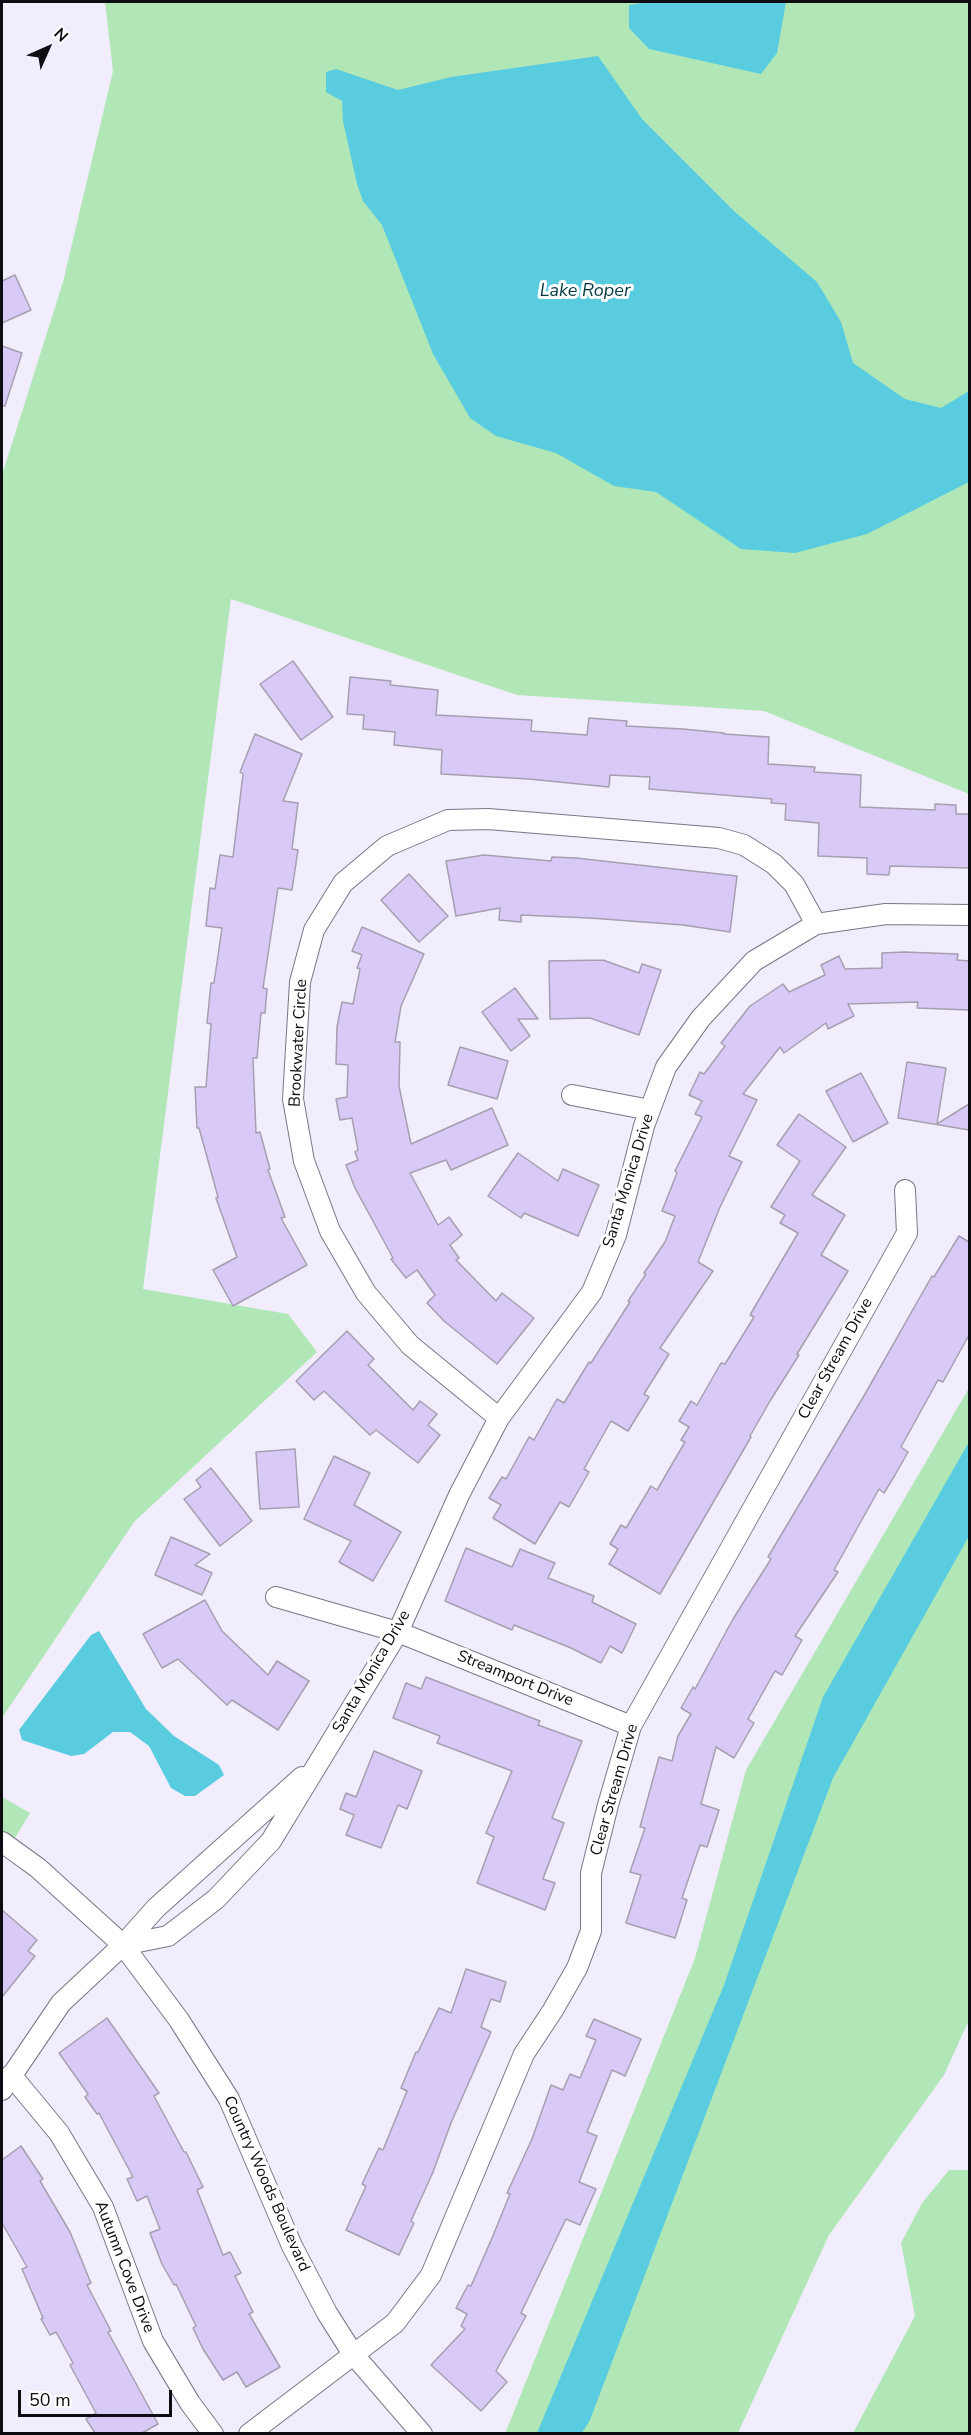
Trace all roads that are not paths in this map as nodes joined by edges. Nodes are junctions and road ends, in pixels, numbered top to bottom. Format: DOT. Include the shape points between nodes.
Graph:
graph roads {
  1 [pos="969,915"];
  2 [pos="816,924"];
  3 [pos="572,1095"];
  4 [pos="650,1110"];
  5 [pos="905,1190"];
  6 [pos="498,1418"];
  7 [pos="276,1597"];
  8 [pos="398,1632"];
  9 [pos="631,1726"];
  10 [pos="318,1764"];
  11 [pos="2,1842"];
  12 [pos="123,1945"];
  13 [pos="6,2082"];
  14 [pos="353,2354"];
  15 [pos="213,2433"];
  16 [pos="249,2433"];
  17 [pos="422,2433"];
  1 -- 2 [label="street, Santa Monica Drive" via="886,914"];
  2 -- 4 [label="street, Santa Monica Drive" via="754,961 701,1018 666,1067"];
  2 -- 6 [label="street, Brookwater Circle" via="794,884 774,864 744,845 719,838 488,819 448,820 387,846 343,883 314,930 300,982 293,1099 304,1161 330,1231 366,1293 410,1345"];
  3 -- 4 [label="street"];
  4 -- 6 [label="street, Santa Monica Drive" via="615,1235 592,1292"];
  5 -- 9 [label="street, Clear Stream Drive" via="907,1233"];
  6 -- 8 [label="street, Santa Monica Drive"];
  7 -- 8 [label="street, Streamport Drive"];
  8 -- 9 [label="street, Streamport Drive"];
  8 -- 10 [label="street, Santa Monica Drive"];
  9 -- 14 [label="street, Clear Stream Drive" via="591,1873 591,1931 577,1968 524,2054 431,2275 395,2323"];
  10 -- 12 [label="street, Santa Monica Drive" via="156,1908"];
  10 -- 12 [label="street, Santa Monica Drive" via="271,1841 216,1899 168,1936"];
  11 -- 12 [label="street, Country Woods Boulevard" via="38,1868"];
  12 -- 13 [label="street" via="61,2003"];
  12 -- 14 [label="street, Country Woods Boulevard" via="180,2020 229,2099 292,2246"];
  13 -- 15 [label="street, Autumn Cove Drive" via="59,2133 103,2207 153,2341"];
  14 -- 16 [label="street"];
  14 -- 17 [label="street, Country Woods Boulevard"];
}
